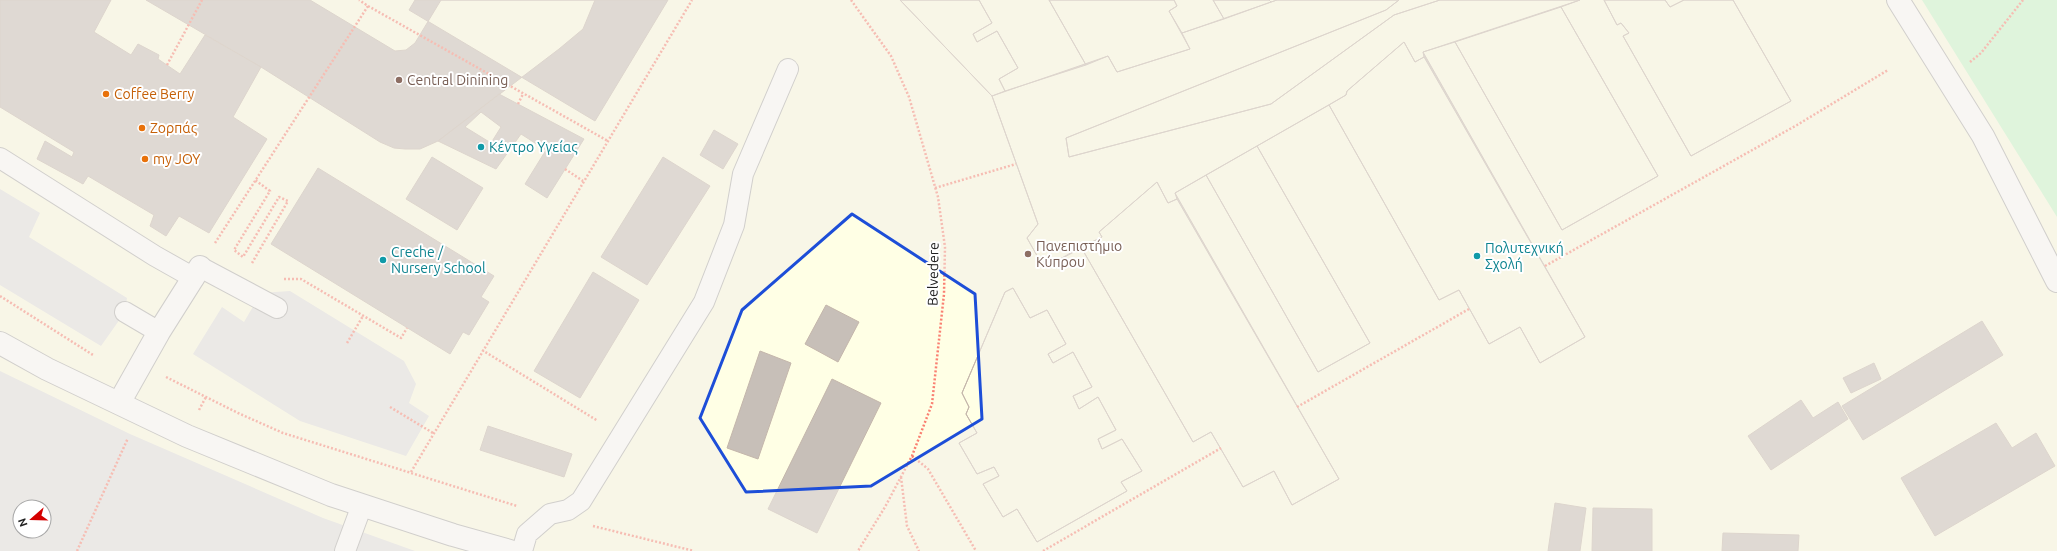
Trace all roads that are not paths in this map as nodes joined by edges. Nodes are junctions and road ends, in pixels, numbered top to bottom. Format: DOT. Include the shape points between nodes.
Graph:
graph roads {
  1 [pos="1898,0"];
  2 [pos="788,69"];
  3 [pos="0,158"];
  4 [pos="202,264"];
  5 [pos="2057,281"];
  6 [pos="277,308"];
  7 [pos="125,312"];
  8 [pos="159,332"];
  9 [pos="0,343"];
  10 [pos="119,403"];
  11 [pos="367,506"];
  12 [pos="345,551"];
  13 [pos="358,551"];
  14 [pos="510,551"];
  15 [pos="522,551"];
  1 -- 5 [label="street" via="1983,136"];
  2 -- 15 [label="lane" via="743,174 734,225 704,302 581,501 568,510 550,514 528,534"];
  3 -- 4 [label="lane" via="155,256"];
  4 -- 6 [label="lane"];
  4 -- 8 [label="street"];
  7 -- 8 [label="lane"];
  8 -- 10 [label="street"];
  9 -- 10 [label="street" via="47,369"];
  10 -- 11 [label="street" via="187,436 331,495"];
  11 -- 12 [label="lane"];
  11 -- 13 [label="lane"];
  11 -- 14 [label="street"];
}
